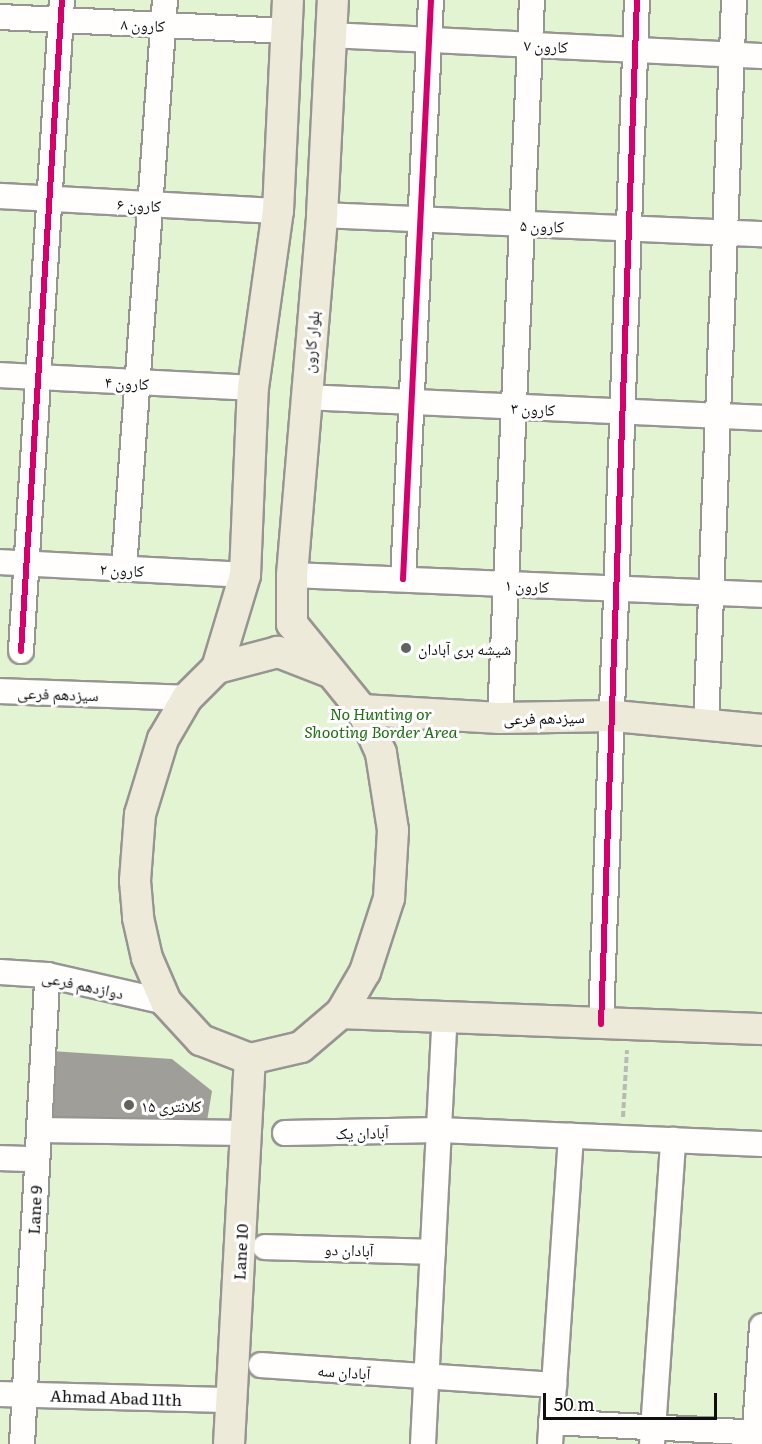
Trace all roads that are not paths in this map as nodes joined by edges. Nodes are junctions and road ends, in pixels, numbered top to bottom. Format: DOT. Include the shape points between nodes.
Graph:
graph roads {
  1 [pos="165,0"];
  2 [pos="288,0"];
  3 [pos="333,0"];
  4 [pos="431,0"];
  5 [pos="532,0"];
  6 [pos="637,0"];
  7 [pos="734,0"];
  8 [pos="62,10"];
  9 [pos="0,17"];
  10 [pos="163,25"];
  11 [pos="286,31"];
  12 [pos="331,34"];
  13 [pos="429,39"];
  14 [pos="530,45"];
  15 [pos="636,50"];
  16 [pos="732,55"];
  17 [pos="762,56"];
  18 [pos="0,196"];
  19 [pos="50,199"];
  20 [pos="150,204"];
  21 [pos="278,211"];
  22 [pos="322,215"];
  23 [pos="421,219"];
  24 [pos="522,224"];
  25 [pos="630,228"];
  26 [pos="725,233"];
  27 [pos="762,234"];
  28 [pos="0,375"];
  29 [pos="38,377"];
  30 [pos="138,382"];
  31 [pos="254,388"];
  32 [pos="305,397"];
  33 [pos="412,402"];
  34 [pos="514,406"];
  35 [pos="624,412"];
  36 [pos="718,416"];
  37 [pos="762,418"];
  38 [pos="0,562"];
  39 [pos="27,563"];
  40 [pos="124,569"];
  41 [pos="291,574"];
  42 [pos="245,575"];
  43 [pos="403,579"];
  44 [pos="506,584"];
  45 [pos="619,589"];
  46 [pos="711,593"];
  47 [pos="762,595"];
  48 [pos="21,651"];
  49 [pos="217,668"];
  50 [pos="327,671"];
  51 [pos="0,691"];
  52 [pos="187,698"];
  53 [pos="362,710"];
  54 [pos="614,716"];
  55 [pos="500,718"];
  56 [pos="706,726"];
  57 [pos="762,730"];
  58 [pos="0,972"];
  59 [pos="47,975"];
  60 [pos="166,1002"];
  61 [pos="341,1013"];
  62 [pos="445,1017"];
  63 [pos="615,1024"];
  64 [pos="762,1029"];
  65 [pos="250,1059"];
  66 [pos="39,1130"];
  67 [pos="439,1130"];
  68 [pos="246,1133"];
  69 [pos="285,1133"];
  70 [pos="571,1136"];
  71 [pos="673,1140"];
  72 [pos="762,1144"];
  73 [pos="0,1158"];
  74 [pos="37,1159"];
  75 [pos="265,1246"];
  76 [pos="433,1252"];
  77 [pos="762,1326"];
  78 [pos="261,1365"];
  79 [pos="426,1376"];
  80 [pos="554,1385"];
  81 [pos="0,1394"];
  82 [pos="25,1394"];
  83 [pos="231,1400"];
  84 [pos="550,1433"];
  85 [pos="653,1436"];
  86 [pos="757,1437"];
  87 [pos="22,1444"];
  88 [pos="229,1444"];
  89 [pos="423,1444"];
  1 -- 10 [label="street"];
  2 -- 11 [label="main road"];
  3 -- 12 [label="main road, بلوار کارون"];
  4 -- 13 [label="street"];
  5 -- 14 [label="street"];
  6 -- 15 [label="street"];
  7 -- 16 [label="street"];
  8 -- 9 [label="street, کارون ۸"];
  8 -- 10 [label="street, کارون ۸"];
  8 -- 19 [label="street"];
  10 -- 11 [label="street, کارون ۸"];
  10 -- 20 [label="street"];
  11 -- 21 [label="main road"];
  12 -- 13 [label="street, کارون ۷"];
  12 -- 22 [label="main road, بلوار کارون"];
  13 -- 14 [label="street, کارون ۷"];
  13 -- 23 [label="street"];
  14 -- 15 [label="street, کارون ۷"];
  14 -- 24 [label="street"];
  15 -- 16 [label="street, کارون ۷"];
  15 -- 25 [label="street"];
  16 -- 17 [label="street, کارون ۷"];
  16 -- 26 [label="street"];
  18 -- 19 [label="street, کارون ۶"];
  19 -- 20 [label="street, کارون ۶"];
  19 -- 29 [label="street"];
  20 -- 21 [label="street, کارون ۶"];
  20 -- 30 [label="street"];
  21 -- 31 [label="main road"];
  22 -- 23 [label="street, کارون ۵"];
  22 -- 32 [label="main road, بلوار کارون"];
  23 -- 24 [label="street, کارون ۵"];
  23 -- 33 [label="street"];
  24 -- 25 [label="street, کارون ۵"];
  24 -- 34 [label="street"];
  25 -- 26 [label="street, کارون ۵"];
  25 -- 35 [label="street"];
  26 -- 27 [label="street, کارون ۵"];
  26 -- 36 [label="street"];
  28 -- 29 [label="street, کارون ۴"];
  29 -- 30 [label="street, کارون ۴"];
  29 -- 39 [label="street"];
  30 -- 31 [label="street, کارون ۴"];
  30 -- 40 [label="street"];
  31 -- 42 [label="main road"];
  32 -- 33 [label="street, کارون ۳"];
  32 -- 41 [label="main road, بلوار کارون"];
  33 -- 34 [label="street, کارون ۳"];
  33 -- 43 [label="street"];
  34 -- 35 [label="street, کارون ۳"];
  34 -- 44 [label="street"];
  35 -- 36 [label="street, کارون ۳"];
  35 -- 45 [label="street"];
  36 -- 37 [label="street, کارون ۳"];
  36 -- 46 [label="street"];
  38 -- 39 [label="street, کارون ۲"];
  39 -- 40 [label="street, کارون ۲"];
  39 -- 48 [label="street"];
  40 -- 42 [label="street, کارون ۲"];
  41 -- 43 [label="street, کارون ۱"];
  41 -- 50 [label="main road, بلوار کارون" via="292,624"];
  42 -- 49 [label="main road"];
  43 -- 44 [label="street, کارون ۱"];
  44 -- 45 [label="street, کارون ۱"];
  44 -- 55 [label="street"];
  45 -- 46 [label="street, کارون ۱"];
  45 -- 54 [label="street"];
  46 -- 47 [label="street, کارون ۱"];
  46 -- 56 [label="street"];
  49 -- 50 [label="main road" via="278,652"];
  49 -- 52 [label="main road"];
  50 -- 53 [label="main road, بلوار کارون"];
  51 -- 52 [label="street, سیزدهم فرعی"];
  52 -- 60 [label="main road" via="163,740 148,778 136,859 138,918 147,958"];
  53 -- 55 [label="main road, سیزدهم فرعی"];
  53 -- 61 [label="main road, بلوار کارون" via="381,753 390,794 393,830 389,898 365,972"];
  54 -- 55 [label="main road, سیزدهم فرعی"];
  54 -- 56 [label="main road, سیزدهم فرعی"];
  54 -- 63 [label="street"];
  56 -- 57 [label="main road, سیزدهم فرعی"];
  58 -- 59 [label="street, دوازدهم فرعی"];
  59 -- 60 [label="street, دوازدهم فرعی"];
  59 -- 66 [label="street, Lane 9"];
  60 -- 65 [label="main road" via="201,1040"];
  61 -- 62 [label="main road"];
  61 -- 65 [label="main road, بلوار کارون" via="301,1047"];
  62 -- 63 [label="main road"];
  62 -- 67 [label="street"];
  63 -- 64 [label="main road"];
  65 -- 68 [label="main road, Lane 10"];
  66 -- 68 [label="street"];
  66 -- 74 [label="street, Lane 9"];
  67 -- 69 [label="street, آبادان یک"];
  67 -- 70 [label="street, آبادان یک"];
  67 -- 76 [label="street"];
  68 -- 83 [label="main road, Lane 10"];
  70 -- 71 [label="street, آبادان یک"];
  70 -- 80 [label="street"];
  71 -- 72 [label="street, آبادان یک"];
  71 -- 85 [label="street"];
  73 -- 74 [label="street"];
  74 -- 82 [label="street, Lane 9"];
  75 -- 76 [label="street, آبادان دو"];
  76 -- 79 [label="street"];
  77 -- 86 [label="street"];
  78 -- 79 [label="street, آبادان سه"];
  79 -- 80 [label="street, آبادان سه"];
  79 -- 89 [label="street"];
  80 -- 84 [label="street"];
  81 -- 82 [label="street, Ahmad Abad 11th"];
  82 -- 83 [label="street, Ahmad Abad 11th"];
  82 -- 87 [label="street, Lane 9"];
  83 -- 88 [label="main road, Lane 10"];
  84 -- 85 [label="street"];
  85 -- 86 [label="street"];
}
